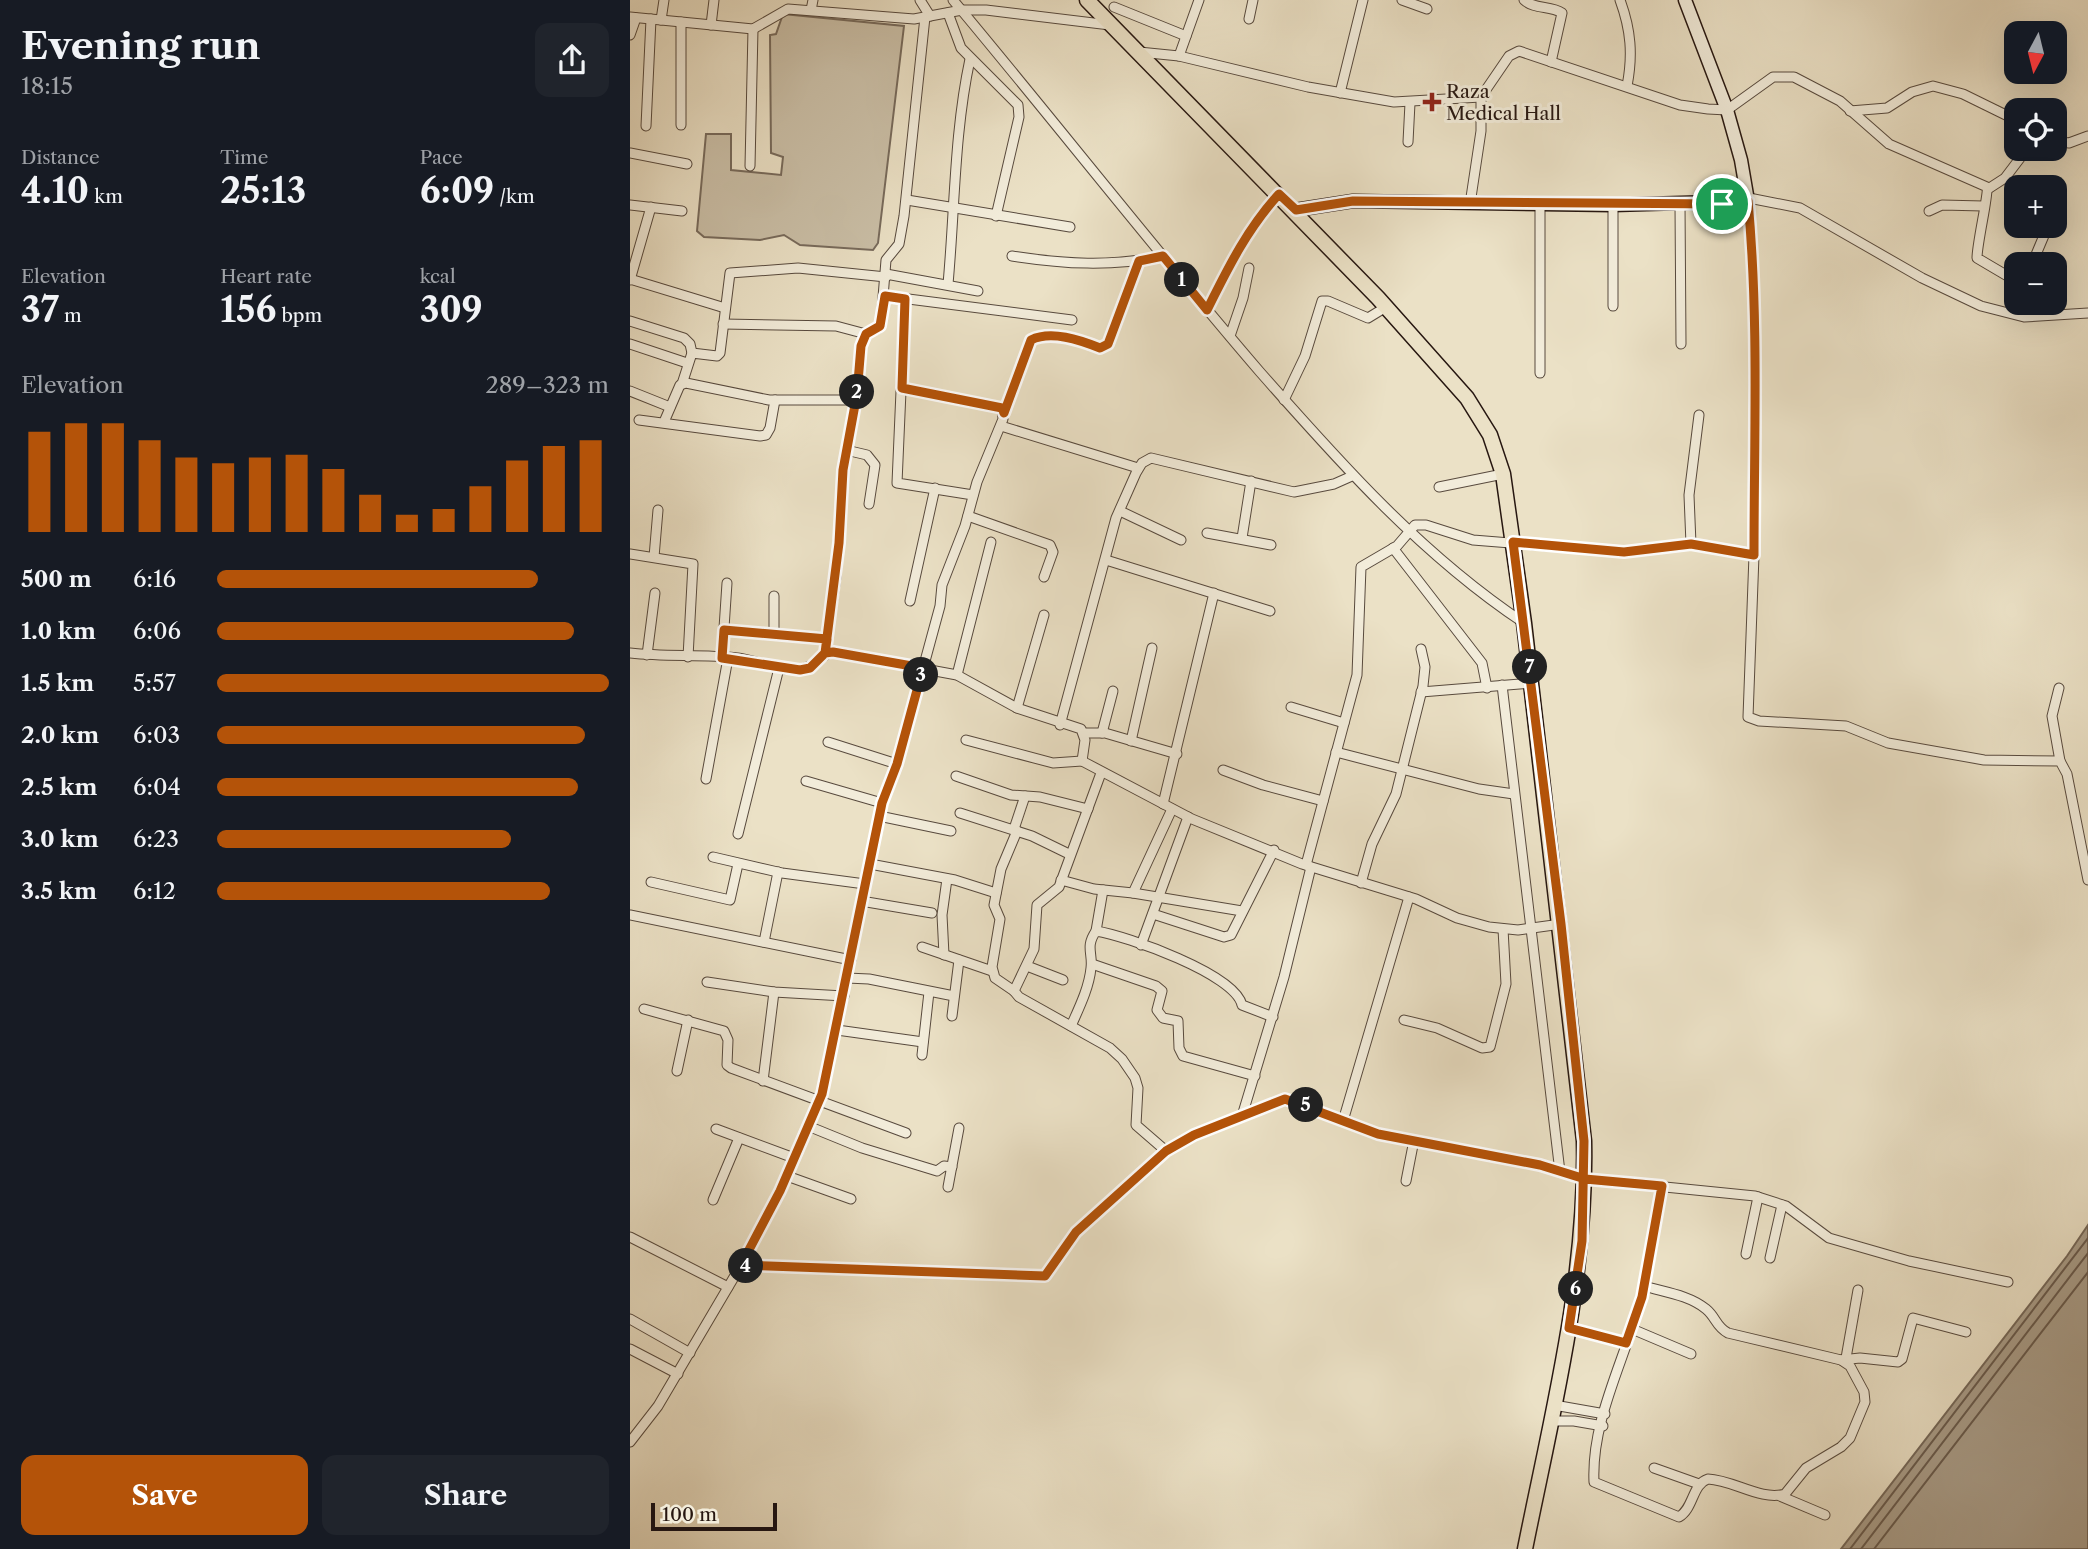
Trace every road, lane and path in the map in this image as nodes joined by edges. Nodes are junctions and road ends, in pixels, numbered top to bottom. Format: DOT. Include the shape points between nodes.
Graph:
graph roads {
  1 [pos="664,0"];
  2 [pos="714,0"];
  3 [pos="813,0"];
  4 [pos="920,0"];
  5 [pos="953,0"];
  6 [pos="1199,0"];
  7 [pos="1253,0"];
  8 [pos="1362,0"];
  9 [pos="1402,0"];
  10 [pos="1524,0"];
  11 [pos="1620,0"];
  12 [pos="1685,0"];
  13 [pos="1089,1"];
  14 [pos="1427,9"];
  15 [pos="811,10"];
  16 [pos="962,10"];
  17 [pos="948,13"];
  18 [pos="1113,13"];
  19 [pos="633,17"];
  20 [pos="928,17"];
  21 [pos="1249,19"];
  22 [pos="656,20"];
  23 [pos="681,22"];
  24 [pos="711,25"];
  25 [pos="753,29"];
  26 [pos="630,35"];
  27 [pos="1186,36"];
  28 [pos="1139,52"];
  29 [pos="1180,56"];
  30 [pos="970,59"];
  31 [pos="1551,62"];
  32 [pos="1627,86"];
  33 [pos="1340,93"];
  34 [pos="1481,97"];
  35 [pos="1410,103"];
  36 [pos="1727,110"];
  37 [pos="1850,111"];
  38 [pos="2004,114"];
  39 [pos="681,125"];
  40 [pos="646,126"];
  41 [pos="2088,136"];
  42 [pos="1408,142"];
  43 [pos="2067,143"];
  44 [pos="630,153"];
  45 [pos="2018,161"];
  46 [pos="687,164"];
  47 [pos="750,166"];
  48 [pos="1988,189"];
  49 [pos="1279,194"];
  50 [pos="906,200"];
  51 [pos="1748,200"];
  52 [pos="1540,203"];
  53 [pos="1470,204"];
  54 [pos="1680,204"];
  55 [pos="630,205"];
  56 [pos="1614,205"];
  57 [pos="1983,206"];
  58 [pos="651,207"];
  59 [pos="956,208"];
  60 [pos="1296,210"];
  61 [pos="682,211"];
  62 [pos="1928,211"];
  63 [pos="996,216"];
  64 [pos="1070,226"];
  65 [pos="1012,256"];
  66 [pos="1163,256"];
  67 [pos="1139,261"];
  68 [pos="1249,268"];
  69 [pos="886,275"];
  70 [pos="2004,275"];
  71 [pos="630,280"];
  72 [pos="948,284"];
  73 [pos="978,290"];
  74 [pos="885,296"];
  75 [pos="905,299"];
  76 [pos="1613,306"];
  77 [pos="1386,307"];
  78 [pos="725,308"];
  79 [pos="1207,310"];
  80 [pos="2088,313"];
  81 [pos="1072,320"];
  82 [pos="630,321"];
  83 [pos="723,324"];
  84 [pos="866,334"];
  85 [pos="1230,336"];
  86 [pos="630,344"];
  87 [pos="1681,344"];
  88 [pos="692,353"];
  89 [pos="687,363"];
  90 [pos="1540,373"];
  91 [pos="682,384"];
  92 [pos="902,388"];
  93 [pos="630,391"];
  94 [pos="775,400"];
  95 [pos="856,400"];
  96 [pos="1284,400"];
  97 [pos="670,407"];
  98 [pos="1004,413"];
  99 [pos="1699,415"];
  100 [pos="639,420"];
  101 [pos="664,422"];
  102 [pos="1000,426"];
  103 [pos="846,450"];
  104 [pos="1138,468"];
  105 [pos="1503,474"];
  106 [pos="1352,476"];
  107 [pos="1251,481"];
  108 [pos="1439,487"];
  109 [pos="935,488"];
  110 [pos="973,495"];
  111 [pos="869,504"];
  112 [pos="658,510"];
  113 [pos="1120,511"];
  114 [pos="968,516"];
  115 [pos="1410,531"];
  116 [pos="1208,533"];
  117 [pos="1242,538"];
  118 [pos="1181,540"];
  119 [pos="991,542"];
  120 [pos="1513,542"];
  121 [pos="1691,544"];
  122 [pos="1270,545"];
  123 [pos="1393,548"];
  124 [pos="630,554"];
  125 [pos="1754,555"];
  126 [pos="654,557"];
  127 [pos="1106,560"];
  128 [pos="1044,577"];
  129 [pos="727,583"];
  130 [pos="655,593"];
  131 [pos="1214,593"];
  132 [pos="774,596"];
  133 [pos="910,601"];
  134 [pos="1270,611"];
  135 [pos="1044,615"];
  136 [pos="1524,623"];
  137 [pos="724,630"];
  138 [pos="774,634"];
  139 [pos="827,639"];
  140 [pos="1152,648"];
  141 [pos="1421,649"];
  142 [pos="630,653"];
  143 [pos="825,653"];
  144 [pos="647,655"];
  145 [pos="688,657"];
  146 [pos="725,658"];
  147 [pos="779,668"];
  148 [pos="923,668"];
  149 [pos="957,675"];
  150 [pos="1532,683"];
  151 [pos="1502,685"];
  152 [pos="1487,688"];
  153 [pos="2059,688"];
  154 [pos="1113,691"];
  155 [pos="1421,692"];
  156 [pos="1291,707"];
  157 [pos="1017,708"];
  158 [pos="1344,723"];
  159 [pos="1060,724"];
  160 [pos="1084,733"];
  161 [pos="1102,733"];
  162 [pos="966,740"];
  163 [pos="1131,741"];
  164 [pos="828,742"];
  165 [pos="1336,752"];
  166 [pos="1177,754"];
  167 [pos="1082,761"];
  168 [pos="2060,761"];
  169 [pos="897,764"];
  170 [pos="1223,770"];
  171 [pos="1401,770"];
  172 [pos="1101,773"];
  173 [pos="956,776"];
  174 [pos="705,779"];
  175 [pos="806,781"];
  176 [pos="1514,794"];
  177 [pos="1026,796"];
  178 [pos="1323,801"];
  179 [pos="882,803"];
  180 [pos="1167,807"];
  181 [pos="1088,809"];
  182 [pos="960,813"];
  183 [pos="879,816"];
  184 [pos="1188,817"];
  185 [pos="1015,830"];
  186 [pos="950,831"];
  187 [pos="738,834"];
  188 [pos="1274,850"];
  189 [pos="1069,854"];
  190 [pos="713,857"];
  191 [pos="737,864"];
  192 [pos="870,864"];
  193 [pos="1308,866"];
  194 [pos="778,872"];
  195 [pos="947,879"];
  196 [pos="1061,880"];
  197 [pos="2088,880"];
  198 [pos="651,882"];
  199 [pos="1360,883"];
  200 [pos="865,884"];
  201 [pos="1103,890"];
  202 [pos="1133,892"];
  203 [pos="996,893"];
  204 [pos="1409,897"];
  205 [pos="1159,898"];
  206 [pos="861,901"];
  207 [pos="1242,911"];
  208 [pos="932,914"];
  209 [pos="1153,914"];
  210 [pos="630,915"];
  211 [pos="1561,924"];
  212 [pos="1530,927"];
  213 [pos="1503,929"];
  214 [pos="1096,931"];
  215 [pos="764,942"];
  216 [pos="1141,945"];
  217 [pos="922,947"];
  218 [pos="944,955"];
  219 [pos="851,960"];
  220 [pos="959,960"];
  221 [pos="1092,964"];
  222 [pos="1027,966"];
  223 [pos="992,971"];
  224 [pos="847,978"];
  225 [pos="1063,980"];
  226 [pos="707,982"];
  227 [pos="1014,991"];
  228 [pos="774,992"];
  229 [pos="929,992"];
  230 [pos="844,996"];
  231 [pos="954,996"];
  232 [pos="645,1009"];
  233 [pos="952,1016"];
  234 [pos="1273,1017"];
  235 [pos="688,1020"];
  236 [pos="1404,1020"];
  237 [pos="1072,1026"];
  238 [pos="837,1030"];
  239 [pos="923,1042"];
  240 [pos="922,1055"];
  241 [pos="677,1071"];
  242 [pos="1255,1076"];
  243 [pos="763,1081"];
  244 [pos="818,1103"];
  245 [pos="1242,1116"];
  246 [pos="1343,1121"];
  247 [pos="808,1126"];
  248 [pos="716,1129"];
  249 [pos="959,1129"];
  250 [pos="906,1133"];
  251 [pos="739,1138"];
  252 [pos="1414,1140"];
  253 [pos="1166,1151"];
  254 [pos="794,1158"];
  255 [pos="952,1167"];
  256 [pos="1560,1172"];
  257 [pos="787,1176"];
  258 [pos="1585,1179"];
  259 [pos="1406,1181"];
  260 [pos="1662,1186"];
  261 [pos="948,1187"];
  262 [pos="1758,1197"];
  263 [pos="851,1199"];
  264 [pos="713,1200"];
  265 [pos="1782,1205"];
  266 [pos="630,1237"];
  267 [pos="1746,1254"];
  268 [pos="1770,1258"];
  269 [pos="741,1265"];
  270 [pos="2008,1282"];
  271 [pos="1644,1286"];
  272 [pos="728,1287"];
  273 [pos="1858,1290"];
  274 [pos="630,1319"];
  275 [pos="1569,1328"];
  276 [pos="1632,1329"];
  277 [pos="1965,1332"];
  278 [pos="1626,1343"];
  279 [pos="630,1349"];
  280 [pos="690,1353"];
  281 [pos="1690,1354"];
  282 [pos="1844,1359"];
  283 [pos="678,1374"];
  284 [pos="1553,1405"];
  285 [pos="1605,1414"];
  286 [pos="1550,1421"];
  287 [pos="1602,1426"];
  288 [pos="630,1442"];
  289 [pos="1654,1468"];
  290 [pos="1699,1485"];
  291 [pos="1780,1496"];
  292 [pos="1825,1515"];
  293 [pos="1525,1549"];
  1 -- 22 [label="street"];
  2 -- 24 [label="street"];
  3 -- 15 [label="street"];
  4 -- 20 [label="street"];
  5 -- 16 [label="street"];
  6 -- 27 [label="street"];
  7 -- 21 [label="street"];
  8 -- 33 [label="street"];
  9 -- 14 [label="street"];
  10 -- 31 [label="street" via="1562,13"];
  11 -- 32 [label="street" via="1632,47"];
  12 -- 36 [label="street"];
  13 -- 18 [label="main road"];
  15 -- 20 [label="street" via="894,19"];
  15 -- 25 [label="street" via="788,9"];
  16 -- 17 [label="street"];
  16 -- 18 [label="street"];
  16 -- 66 [label="street"];
  17 -- 20 [label="street"];
  17 -- 30 [label="street" via="955,37"];
  18 -- 27 [label="street"];
  18 -- 28 [label="main road"];
  19 -- 22 [label="street"];
  19 -- 26 [label="street"];
  20 -- 50 [label="street"];
  22 -- 23 [label="street"];
  22 -- 40 [label="street"];
  23 -- 24 [label="street"];
  23 -- 39 [label="street"];
  24 -- 25 [label="street"];
  25 -- 47 [label="street"];
  27 -- 29 [label="street"];
  28 -- 29 [label="street"];
  28 -- 49 [label="main road"];
  29 -- 33 [label="street"];
  30 -- 59 [label="street" via="955,159"];
  30 -- 63 [label="street" via="1014,99 1019,112"];
  31 -- 32 [label="street"];
  31 -- 34 [label="street" via="1528,52 1513,53"];
  32 -- 36 [label="street" via="1680,105"];
  33 -- 35 [label="street"];
  34 -- 35 [label="street"];
  34 -- 53 [label="street"];
  35 -- 42 [label="street"];
  36 -- 37 [label="street" via="1759,84 1783,75 1807,81"];
  36 -- 51 [label="street"];
  37 -- 38 [label="street" via="1887,108 1912,92 1933,86 1963,94"];
  37 -- 48 [label="street" via="1889,144"];
  41 -- 43 [label="street"];
  44 -- 46 [label="street"];
  45 -- 48 [label="street" via="2005,178"];
  48 -- 57 [label="street"];
  49 -- 60 [label="main road"];
  49 -- 79 [label="street" via="1238,248"];
  50 -- 59 [label="street"];
  50 -- 69 [label="street" via="899,244 886,260"];
  51 -- 54 [label="street"];
  51 -- 80 [label="street" via="1800,208 1981,306 2024,317"];
  51 -- 125 [label="street" via="1754,294"];
  52 -- 53 [label="street"];
  52 -- 56 [label="street"];
  52 -- 90 [label="street"];
  53 -- 60 [label="street" via="1353,201"];
  54 -- 56 [label="street"];
  54 -- 87 [label="street"];
  55 -- 58 [label="street"];
  56 -- 76 [label="street"];
  57 -- 62 [label="street" via="1942,205"];
  57 -- 70 [label="street" via="1977,258"];
  58 -- 61 [label="street"];
  58 -- 71 [label="street"];
  59 -- 63 [label="street"];
  59 -- 72 [label="street"];
  60 -- 77 [label="main road"];
  63 -- 64 [label="street"];
  65 -- 67 [label="street" via="1082,264"];
  66 -- 67 [label="street"];
  66 -- 79 [label="street"];
  67 -- 98 [label="street" via="1108,344 1100,348 1068,338 1031,340"];
  68 -- 85 [label="street"];
  69 -- 72 [label="street"];
  69 -- 74 [label="street"];
  69 -- 78 [label="street" via="798,268 736,272 729,276"];
  71 -- 78 [label="street"];
  72 -- 73 [label="street"];
  74 -- 75 [label="street"];
  74 -- 84 [label="street" via="880,326"];
  75 -- 81 [label="street"];
  75 -- 92 [label="street"];
  77 -- 96 [label="street" via="1368,318 1322,301 1305,356"];
  77 -- 105 [label="main road" via="1467,398 1490,435"];
  78 -- 83 [label="street"];
  79 -- 85 [label="street"];
  82 -- 88 [label="street" via="684,338"];
  83 -- 84 [label="street" via="836,326"];
  83 -- 88 [label="street" via="717,356"];
  84 -- 95 [label="street"];
  85 -- 96 [label="street"];
  86 -- 89 [label="street"];
  88 -- 89 [label="street"];
  89 -- 91 [label="street"];
  91 -- 94 [label="street"];
  91 -- 97 [label="street"];
  92 -- 98 [label="street" via="1002,408"];
  92 -- 109 [label="street" via="896,480"];
  93 -- 97 [label="street"];
  94 -- 95 [label="street"];
  94 -- 101 [label="street" via="766,435"];
  95 -- 103 [label="street"];
  96 -- 106 [label="street"];
  97 -- 101 [label="street"];
  98 -- 102 [label="street"];
  99 -- 121 [label="street" via="1689,495"];
  100 -- 101 [label="street"];
  102 -- 104 [label="street"];
  102 -- 110 [label="street"];
  103 -- 111 [label="street" via="867,455 875,465"];
  103 -- 139 [label="street"];
  104 -- 107 [label="street" via="1151,458"];
  104 -- 113 [label="street"];
  105 -- 108 [label="street"];
  105 -- 120 [label="main road"];
  106 -- 107 [label="street" via="1304,492"];
  106 -- 115 [label="street"];
  107 -- 117 [label="street"];
  109 -- 110 [label="street"];
  109 -- 133 [label="street"];
  110 -- 114 [label="street"];
  112 -- 126 [label="street"];
  113 -- 118 [label="street"];
  113 -- 127 [label="street"];
  114 -- 128 [label="street" via="1049,545 1053,552"];
  114 -- 148 [label="street" via="943,585"];
  115 -- 120 [label="street" via="1420,524 1473,540"];
  115 -- 123 [label="street"];
  115 -- 136 [label="street" via="1472,588"];
  116 -- 117 [label="street"];
  117 -- 122 [label="street"];
  119 -- 149 [label="street"];
  120 -- 121 [label="street" via="1624,552"];
  120 -- 136 [label="main road"];
  121 -- 125 [label="street"];
  123 -- 152 [label="street" via="1482,663"];
  123 -- 158 [label="street" via="1362,567 1357,675"];
  124 -- 126 [label="street"];
  125 -- 168 [label="street" via="1748,717 1846,726 1888,743 1991,761"];
  126 -- 145 [label="street" via="689,562 695,569"];
  127 -- 131 [label="street"];
  127 -- 159 [label="street"];
  129 -- 137 [label="street"];
  130 -- 144 [label="street"];
  131 -- 134 [label="street"];
  131 -- 166 [label="street"];
  132 -- 138 [label="street"];
  135 -- 157 [label="street"];
  136 -- 150 [label="main road"];
  137 -- 138 [label="street"];
  137 -- 146 [label="street"];
  138 -- 139 [label="street"];
  139 -- 143 [label="street"];
  140 -- 163 [label="street"];
  141 -- 155 [label="street" via="1425,667"];
  142 -- 144 [label="street"];
  143 -- 147 [label="street" via="810,668"];
  143 -- 148 [label="street"];
  144 -- 145 [label="street"];
  145 -- 146 [label="street"];
  146 -- 147 [label="street"];
  146 -- 174 [label="street"];
  147 -- 187 [label="street"];
  148 -- 149 [label="street"];
  148 -- 169 [label="street"];
  149 -- 157 [label="street"];
  150 -- 151 [label="street"];
  150 -- 211 [label="main road"];
  151 -- 152 [label="street"];
  151 -- 176 [label="street"];
  152 -- 155 [label="street"];
  153 -- 168 [label="street" via="2052,716"];
  154 -- 161 [label="street"];
  155 -- 171 [label="street"];
  156 -- 158 [label="street"];
  157 -- 159 [label="street"];
  158 -- 165 [label="street"];
  159 -- 160 [label="street"];
  160 -- 161 [label="street"];
  160 -- 167 [label="street"];
  161 -- 163 [label="street"];
  162 -- 167 [label="street" via="1053,763"];
  163 -- 166 [label="street"];
  164 -- 169 [label="street"];
  165 -- 171 [label="street"];
  165 -- 178 [label="street"];
  166 -- 180 [label="street"];
  167 -- 172 [label="street"];
  168 -- 197 [label="street" via="2067,774"];
  169 -- 179 [label="street"];
  170 -- 178 [label="street"];
  171 -- 176 [label="street"];
  171 -- 199 [label="street"];
  172 -- 180 [label="street"];
  172 -- 181 [label="street"];
  173 -- 177 [label="street"];
  175 -- 179 [label="street"];
  176 -- 212 [label="street"];
  177 -- 181 [label="street"];
  177 -- 185 [label="street"];
  178 -- 193 [label="street"];
  179 -- 183 [label="street"];
  180 -- 184 [label="street"];
  180 -- 202 [label="street"];
  181 -- 189 [label="street"];
  182 -- 185 [label="street"];
  183 -- 186 [label="street"];
  183 -- 192 [label="street"];
  184 -- 188 [label="street"];
  184 -- 205 [label="street"];
  185 -- 189 [label="street"];
  185 -- 203 [label="street"];
  188 -- 193 [label="street"];
  188 -- 207 [label="street"];
  189 -- 196 [label="street"];
  190 -- 191 [label="street"];
  191 -- 194 [label="street"];
  191 -- 198 [label="street" via="730,900"];
  192 -- 195 [label="street"];
  192 -- 200 [label="street"];
  193 -- 199 [label="street"];
  193 -- 234 [label="street"];
  194 -- 200 [label="street"];
  194 -- 215 [label="street"];
  195 -- 203 [label="street"];
  195 -- 218 [label="street" via="942,915"];
  196 -- 201 [label="street"];
  196 -- 222 [label="street" via="1054,893 1037,905 1034,949"];
  199 -- 204 [label="street"];
  200 -- 206 [label="street"];
  201 -- 202 [label="street"];
  201 -- 214 [label="street"];
  202 -- 205 [label="street"];
  203 -- 223 [label="street" via="994,905 1000,919"];
  204 -- 213 [label="street" via="1457,918"];
  204 -- 246 [label="street"];
  205 -- 207 [label="street"];
  205 -- 209 [label="street"];
  206 -- 208 [label="street"];
  206 -- 219 [label="street"];
  207 -- 209 [label="street" via="1231,935 1224,937"];
  209 -- 216 [label="street"];
  210 -- 215 [label="street"];
  211 -- 212 [label="street"];
  211 -- 258 [label="main road"];
  212 -- 213 [label="street"];
  212 -- 256 [label="street"];
  213 -- 236 [label="street" via="1506,984 1490,1047"];
  214 -- 216 [label="street"];
  214 -- 221 [label="street" via="1088,952"];
  215 -- 219 [label="street"];
  216 -- 234 [label="street" via="1212,974 1235,990 1242,1005"];
  217 -- 218 [label="street"];
  218 -- 220 [label="street"];
  219 -- 224 [label="street"];
  220 -- 223 [label="street"];
  220 -- 231 [label="street"];
  221 -- 237 [label="street"];
  221 -- 242 [label="street" via="1162,991 1157,1010 1163,1018 1178,1021 1183,1056"];
  222 -- 225 [label="street"];
  222 -- 227 [label="street"];
  223 -- 227 [label="street"];
  224 -- 229 [label="street"];
  224 -- 230 [label="street"];
  226 -- 228 [label="street"];
  227 -- 237 [label="street"];
  228 -- 230 [label="street"];
  228 -- 243 [label="street"];
  229 -- 231 [label="street"];
  229 -- 239 [label="street"];
  230 -- 238 [label="street"];
  231 -- 233 [label="street"];
  232 -- 235 [label="street"];
  234 -- 242 [label="street"];
  235 -- 241 [label="street"];
  235 -- 243 [label="street" via="724,1031 727,1065"];
  237 -- 253 [label="street" via="1122,1059 1138,1087 1136,1125"];
  238 -- 239 [label="street"];
  238 -- 244 [label="street"];
  239 -- 240 [label="street"];
  242 -- 245 [label="street"];
  243 -- 244 [label="street"];
  244 -- 247 [label="street"];
  244 -- 250 [label="street"];
  245 -- 246 [label="street" via="1285,1099"];
  245 -- 253 [label="street"];
  246 -- 252 [label="street" via="1378,1134"];
  247 -- 254 [label="street"];
  247 -- 255 [label="street" via="937,1171"];
  248 -- 251 [label="street"];
  249 -- 255 [label="street"];
  251 -- 254 [label="street"];
  251 -- 264 [label="street"];
  252 -- 256 [label="street"];
  252 -- 259 [label="street"];
  253 -- 269 [label="street" via="1076,1232 1045,1276"];
  254 -- 257 [label="street"];
  255 -- 261 [label="street"];
  256 -- 258 [label="street"];
  257 -- 263 [label="street"];
  257 -- 269 [label="street"];
  258 -- 260 [label="street"];
  258 -- 275 [label="main road" via="1579,1271"];
  260 -- 262 [label="street"];
  260 -- 271 [label="street"];
  262 -- 265 [label="street"];
  262 -- 267 [label="street"];
  265 -- 268 [label="street"];
  265 -- 270 [label="street" via="1829,1238"];
  266 -- 272 [label="street"];
  269 -- 272 [label="street"];
  271 -- 276 [label="street"];
  271 -- 282 [label="street" via="1696,1304 1728,1333"];
  272 -- 280 [label="street"];
  273 -- 282 [label="street"];
  274 -- 280 [label="street"];
  275 -- 278 [label="street"];
  275 -- 284 [label="main road"];
  276 -- 278 [label="street"];
  276 -- 281 [label="street"];
  277 -- 282 [label="street" via="1913,1318 1898,1362"];
  278 -- 285 [label="street"];
  279 -- 283 [label="street"];
  280 -- 283 [label="street"];
  282 -- 291 [label="street" via="1864,1392 1860,1419 1841,1447 1806,1468"];
  283 -- 288 [label="street"];
  284 -- 285 [label="street"];
  284 -- 286 [label="main road"];
  285 -- 287 [label="street"];
  286 -- 287 [label="street"];
  286 -- 293 [label="main road"];
  287 -- 290 [label="street" via="1594,1482 1679,1517 1688,1510"];
  289 -- 290 [label="street"];
  290 -- 291 [label="street" via="1717,1479"];
  291 -- 292 [label="street"];
}
